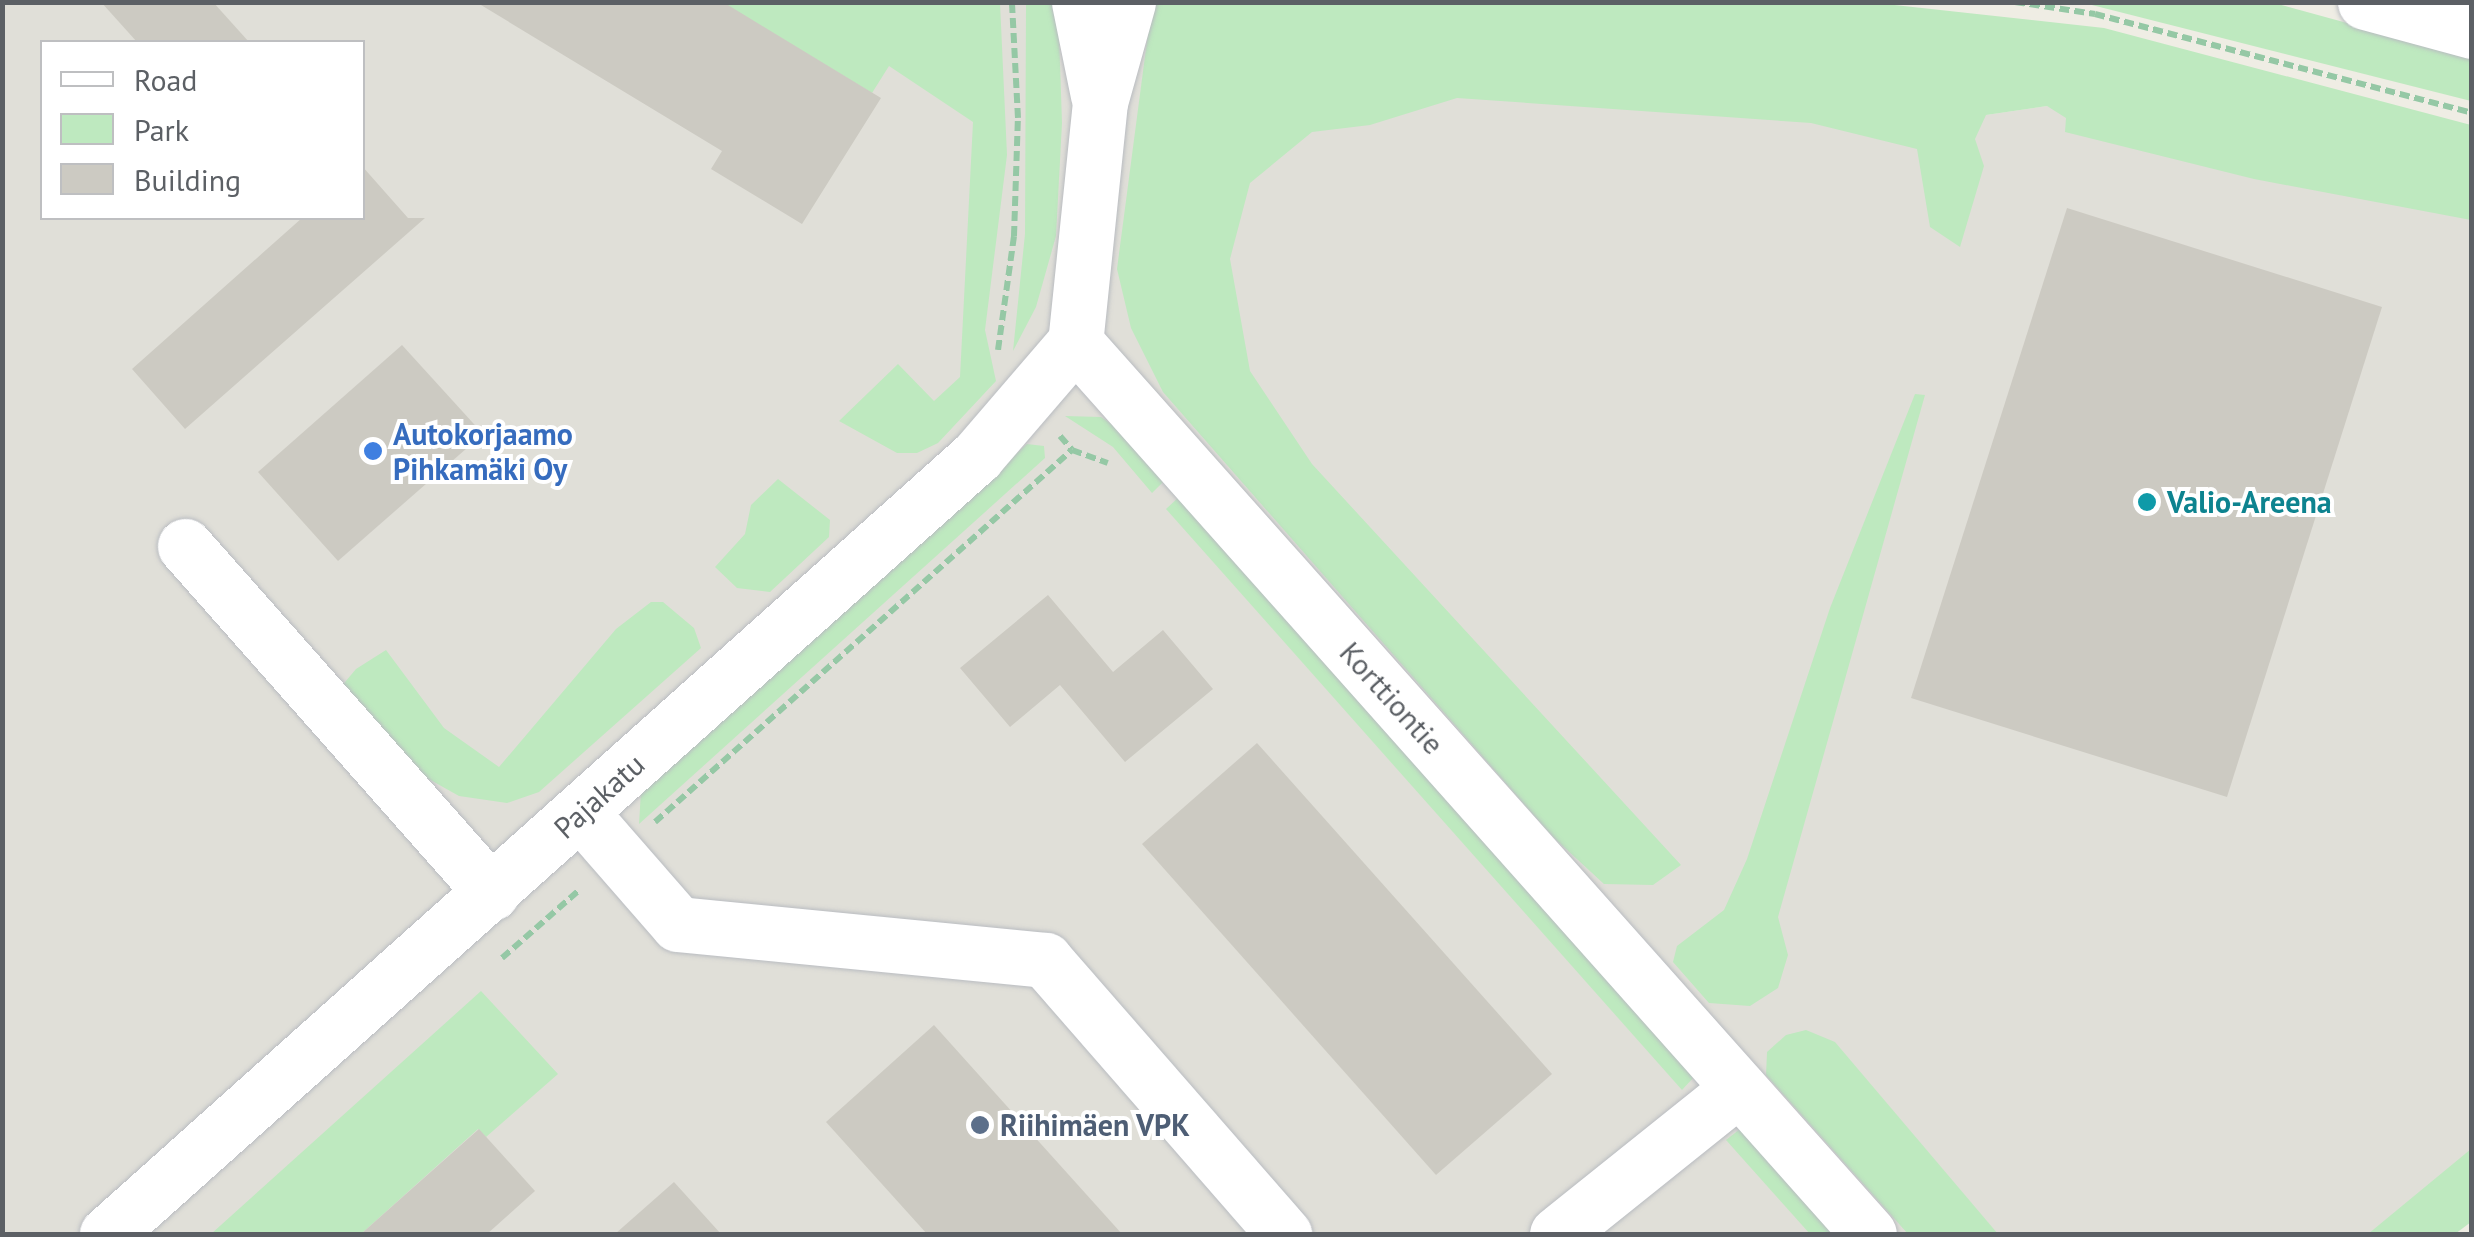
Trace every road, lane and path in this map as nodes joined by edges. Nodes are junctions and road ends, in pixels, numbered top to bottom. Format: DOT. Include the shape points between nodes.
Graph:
graph roads {
  1 [pos="1080,2"];
  2 [pos="1128,2"];
  3 [pos="2015,2"];
  4 [pos="2365,2"];
  5 [pos="2472,32"];
  6 [pos="1100,102"];
  7 [pos="2472,114"];
  8 [pos="1075,342"];
  9 [pos="1072,450"];
  10 [pos="185,546"];
  11 [pos="581,813"];
  12 [pos="617,856"];
  13 [pos="492,893"];
  14 [pos="502,958"];
  15 [pos="1739,1088"];
  16 [pos="107,1234"];
  17 [pos="1284,1234"];
  18 [pos="1557,1234"];
  19 [pos="1869,1234"];
  1 -- 6 [label="street"];
  2 -- 6 [label="street"];
  3 -- 7 [label="path" via="2095,14"];
  4 -- 5 [label="street"];
  6 -- 8 [label="street"];
  8 -- 11 [label="street, Pajakatu" via="977,456"];
  8 -- 15 [label="street, Korttiontie"];
  9 -- 12 [label="path"];
  10 -- 13 [label="street"];
  11 -- 12 [label="street"];
  11 -- 13 [label="street, Pajakatu"];
  12 -- 14 [label="path"];
  12 -- 17 [label="street" via="678,924 1045,960"];
  13 -- 16 [label="street, Pajakatu"];
  15 -- 18 [label="street"];
  15 -- 19 [label="street, Korttiontie"];
}
